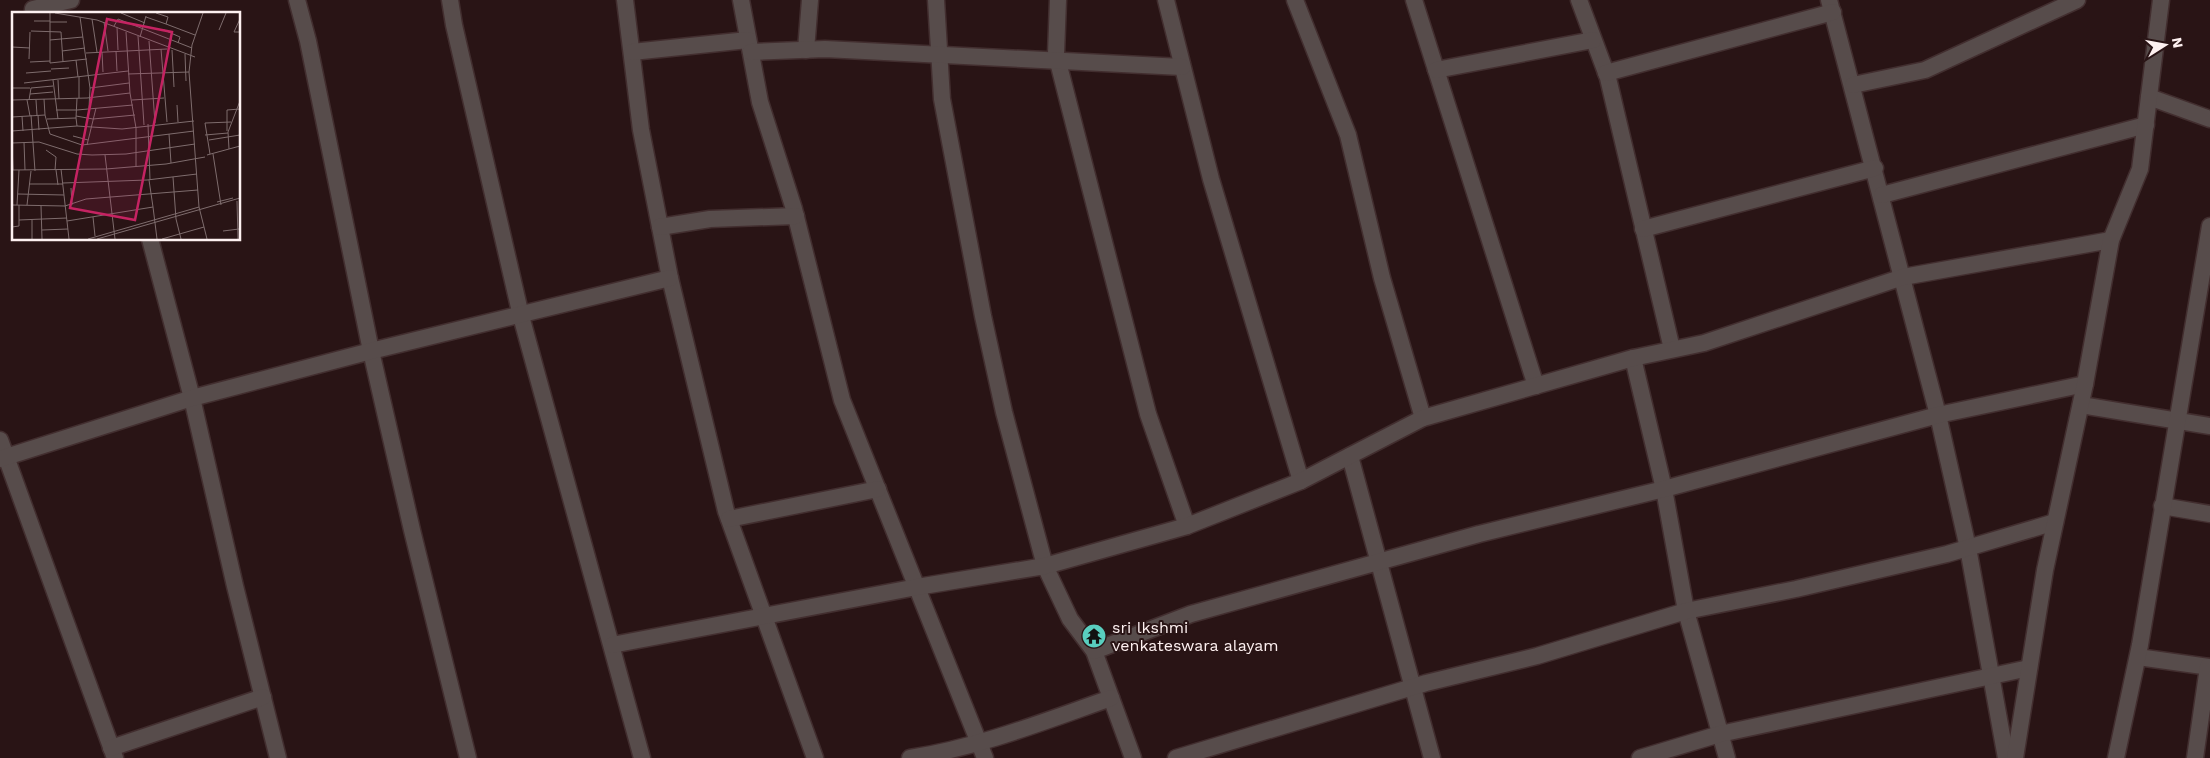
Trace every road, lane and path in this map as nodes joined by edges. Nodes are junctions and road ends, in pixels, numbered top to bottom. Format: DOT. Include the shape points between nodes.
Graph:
graph roads {
  1 [pos="71,0"];
  2 [pos="297,0"];
  3 [pos="450,0"];
  4 [pos="625,0"];
  5 [pos="741,0"];
  6 [pos="810,0"];
  7 [pos="936,0"];
  8 [pos="1058,0"];
  9 [pos="1166,0"];
  10 [pos="1295,0"];
  11 [pos="1414,0"];
  12 [pos="1579,0"];
  13 [pos="2077,0"];
  14 [pos="2161,0"];
  15 [pos="1831,6"];
  16 [pos="33,7"];
  17 [pos="1593,40"];
  18 [pos="750,46"];
  19 [pos="806,50"];
  20 [pos="632,52"];
  21 [pos="939,54"];
  22 [pos="1058,59"];
  23 [pos="1182,67"];
  24 [pos="1436,70"];
  25 [pos="1606,73"];
  26 [pos="1853,85"];
  27 [pos="2149,97"];
  28 [pos="2210,119"];
  29 [pos="2146,125"];
  30 [pos="1875,168"];
  31 [pos="1882,195"];
  32 [pos="796,216"];
  33 [pos="2210,226"];
  34 [pos="660,227"];
  35 [pos="1644,229"];
  36 [pos="150,240"];
  37 [pos="2111,240"];
  38 [pos="1903,277"];
  39 [pos="670,278"];
  40 [pos="521,316"];
  41 [pos="1672,350"];
  42 [pos="371,351"];
  43 [pos="1632,358"];
  44 [pos="2085,384"];
  45 [pos="1536,386"];
  46 [pos="192,398"];
  47 [pos="2081,405"];
  48 [pos="1938,415"];
  49 [pos="1423,418"];
  50 [pos="2178,420"];
  51 [pos="2210,426"];
  52 [pos="0,440"];
  53 [pos="1350,456"];
  54 [pos="3,458"];
  55 [pos="1301,481"];
  56 [pos="878,489"];
  57 [pos="1664,489"];
  58 [pos="2162,506"];
  59 [pos="2210,514"];
  60 [pos="729,519"];
  61 [pos="2055,522"];
  62 [pos="1187,526"];
  63 [pos="1968,548"];
  64 [pos="1380,562"];
  65 [pos="1044,566"];
  66 [pos="917,587"];
  67 [pos="1686,610"];
  68 [pos="764,615"];
  69 [pos="612,645"];
  70 [pos="1094,651"];
  71 [pos="2138,657"];
  72 [pos="2209,667"];
  73 [pos="2029,668"];
  74 [pos="1990,676"];
  75 [pos="1412,688"];
  76 [pos="263,697"];
  77 [pos="1111,698"];
  78 [pos="1720,734"];
  79 [pos="983,751"];
  80 [pos="113,753"];
  81 [pos="278,758"];
  82 [pos="468,758"];
  83 [pos="642,758"];
  84 [pos="814,758"];
  85 [pos="910,758"];
  86 [pos="1134,758"];
  87 [pos="1176,758"];
  88 [pos="1432,758"];
  89 [pos="1640,758"];
  90 [pos="1727,758"];
  91 [pos="2006,758"];
  92 [pos="2015,758"];
  93 [pos="2116,758"];
  94 [pos="2195,758"];
  1 -- 16 [label="street"];
  2 -- 42 [label="street"];
  3 -- 40 [label="street"];
  4 -- 20 [label="street"];
  5 -- 18 [label="street"];
  6 -- 19 [label="street"];
  7 -- 21 [label="street"];
  8 -- 22 [label="street"];
  9 -- 23 [label="street"];
  10 -- 49 [label="street" via="1348,135 1382,278"];
  11 -- 24 [label="street"];
  12 -- 17 [label="street"];
  13 -- 26 [label="street" via="1925,70"];
  14 -- 27 [label="street"];
  15 -- 25 [label="street"];
  15 -- 26 [label="street"];
  17 -- 24 [label="street"];
  17 -- 25 [label="street"];
  18 -- 19 [label="street"];
  18 -- 20 [label="street"];
  18 -- 32 [label="street" via="760,102"];
  19 -- 21 [label="street" via="825,48"];
  20 -- 34 [label="street" via="641,130"];
  21 -- 22 [label="street"];
  21 -- 65 [label="street" via="942,99 983,316"];
  22 -- 23 [label="street"];
  22 -- 62 [label="street" via="1148,414"];
  23 -- 55 [label="street" via="1211,179"];
  24 -- 45 [label="street"];
  25 -- 35 [label="street"];
  26 -- 30 [label="street"];
  27 -- 28 [label="street"];
  27 -- 29 [label="street"];
  29 -- 31 [label="street"];
  29 -- 37 [label="street" via="2140,169"];
  30 -- 31 [label="street"];
  30 -- 35 [label="street"];
  31 -- 38 [label="street"];
  32 -- 34 [label="street" via="710,219"];
  32 -- 56 [label="street" via="842,400"];
  33 -- 50 [label="street"];
  34 -- 39 [label="street"];
  35 -- 41 [label="street"];
  36 -- 46 [label="street"];
  37 -- 38 [label="street"];
  37 -- 44 [label="street"];
  38 -- 41 [label="street" via="1704,343"];
  38 -- 48 [label="street"];
  39 -- 40 [label="street"];
  39 -- 60 [label="street"];
  40 -- 42 [label="street"];
  40 -- 69 [label="street"];
  41 -- 43 [label="street"];
  42 -- 46 [label="street"];
  42 -- 82 [label="street"];
  43 -- 45 [label="street"];
  43 -- 57 [label="street"];
  44 -- 47 [label="street"];
  44 -- 48 [label="street"];
  45 -- 49 [label="street"];
  46 -- 54 [label="street"];
  46 -- 76 [label="street"];
  47 -- 50 [label="street"];
  47 -- 61 [label="street"];
  48 -- 57 [label="street"];
  48 -- 63 [label="street"];
  49 -- 53 [label="street"];
  50 -- 51 [label="street"];
  50 -- 58 [label="street"];
  52 -- 54 [label="street"];
  53 -- 55 [label="street"];
  53 -- 64 [label="street"];
  54 -- 80 [label="street"];
  55 -- 62 [label="street"];
  56 -- 60 [label="street"];
  56 -- 66 [label="street"];
  57 -- 64 [label="street"];
  57 -- 67 [label="street"];
  58 -- 59 [label="street"];
  58 -- 71 [label="street"];
  60 -- 68 [label="street"];
  61 -- 63 [label="street"];
  61 -- 73 [label="street"];
  62 -- 65 [label="street"];
  63 -- 67 [label="street" via="1796,589"];
  63 -- 74 [label="street"];
  64 -- 70 [label="street" via="1191,614"];
  64 -- 75 [label="street"];
  65 -- 66 [label="street"];
  65 -- 70 [label="street" via="1070,619"];
  66 -- 68 [label="street"];
  66 -- 79 [label="street"];
  67 -- 75 [label="street" via="1537,656"];
  67 -- 78 [label="street"];
  68 -- 69 [label="street"];
  68 -- 84 [label="street"];
  69 -- 83 [label="street"];
  70 -- 77 [label="street"];
  71 -- 72 [label="street"];
  71 -- 93 [label="street"];
  72 -- 94 [label="street"];
  73 -- 74 [label="street"];
  73 -- 92 [label="street"];
  74 -- 78 [label="street"];
  74 -- 91 [label="street"];
  75 -- 87 [label="street"];
  75 -- 88 [label="street"];
  76 -- 80 [label="street"];
  76 -- 81 [label="street"];
  77 -- 79 [label="street"];
  77 -- 86 [label="street"];
  78 -- 89 [label="street"];
  78 -- 90 [label="street"];
  79 -- 85 [label="street"];
}
